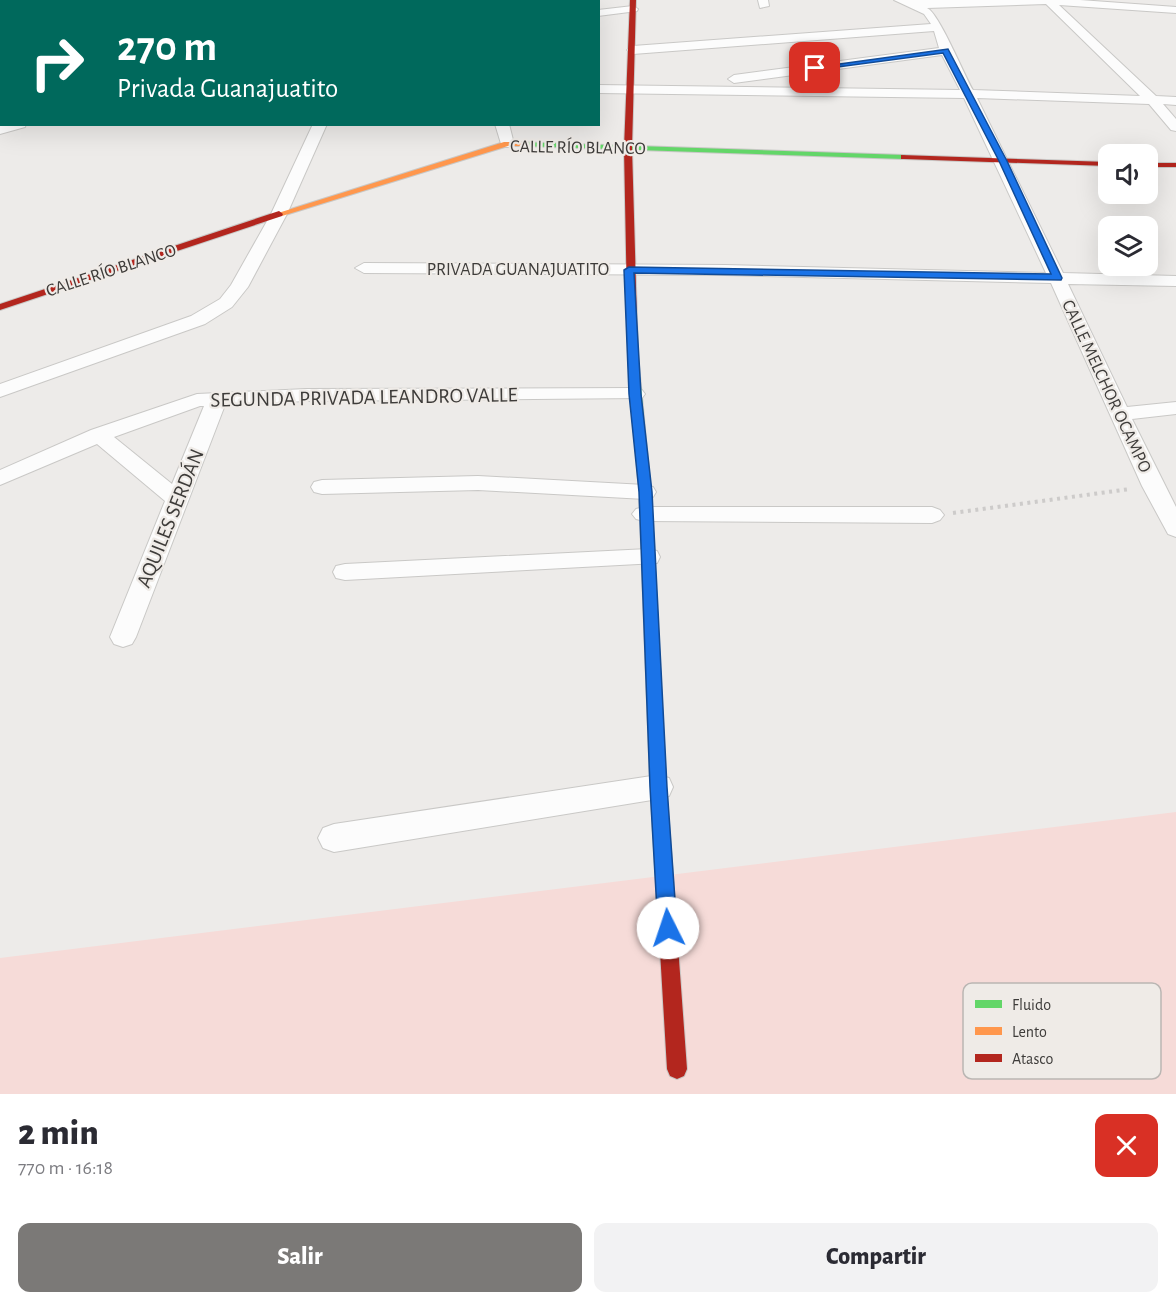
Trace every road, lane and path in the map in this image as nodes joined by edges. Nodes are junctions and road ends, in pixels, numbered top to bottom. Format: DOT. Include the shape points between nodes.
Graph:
graph roads {
  1 [pos="1049,2"];
  2 [pos="906,3"];
  3 [pos="633,5"];
  4 [pos="1176,10"];
  5 [pos="600,13"];
  6 [pos="938,27"];
  7 [pos="633,50"];
  8 [pos="946,51"];
  9 [pos="600,89"];
  10 [pos="632,90"];
  11 [pos="701,91"];
  12 [pos="966,94"];
  13 [pos="1153,101"];
  14 [pos="1176,101"];
  15 [pos="319,126"];
  16 [pos="502,126"];
  17 [pos="1176,127"];
  18 [pos="507,144"];
  19 [pos="628,148"];
  20 [pos="1003,161"];
  21 [pos="1098,164"];
  22 [pos="1158,165"];
  23 [pos="1176,165"];
  24 [pos="279,214"];
  25 [pos="364,268"];
  26 [pos="629,270"];
  27 [pos="1057,278"];
  28 [pos="1176,280"];
  29 [pos="0,307"];
  30 [pos="0,391"];
  31 [pos="635,394"];
  32 [pos="217,399"];
  33 [pos="1176,408"];
  34 [pos="1120,414"];
  35 [pos="99,435"];
  36 [pos="0,478"];
  37 [pos="1153,486"];
  38 [pos="322,487"];
  39 [pos="177,499"];
  40 [pos="645,503"];
  41 [pos="932,515"];
  42 [pos="1176,529"];
  43 [pos="648,557"];
  44 [pos="345,572"];
  45 [pos="123,638"];
  46 [pos="658,787"];
  47 [pos="334,838"];
  48 [pos="677,1069"];
  1 -- 2 [label="street"];
  1 -- 4 [label="street"];
  1 -- 13 [label="street"];
  2 -- 6 [label="street, CALLE MELCHOR OCAMPO" via="928,12"];
  3 -- 5 [label="street"];
  3 -- 7 [label="street"];
  6 -- 7 [label="street"];
  6 -- 8 [label="street, CALLE MELCHOR OCAMPO"];
  7 -- 10 [label="street"];
  8 -- 11 [label="street" via="727,80 705,86"];
  8 -- 12 [label="street, CALLE MELCHOR OCAMPO"];
  9 -- 10 [label="street"];
  10 -- 11 [label="street"];
  10 -- 19 [label="street"];
  11 -- 12 [label="street"];
  12 -- 13 [label="street"];
  12 -- 20 [label="street, CALLE MELCHOR OCAMPO"];
  13 -- 14 [label="street"];
  13 -- 17 [label="street"];
  15 -- 24 [label="street"];
  16 -- 18 [label="street"];
  18 -- 19 [label="street, CALLE RÍO BLANCO"];
  18 -- 24 [label="street, CALLE RÍO BLANCO"];
  19 -- 20 [label="street, CALLE RÍO BLANCO"];
  19 -- 26 [label="street"];
  20 -- 21 [label="street, CALLE RÍO BLANCO"];
  20 -- 27 [label="street, CALLE MELCHOR OCAMPO"];
  22 -- 23 [label="street"];
  24 -- 29 [label="street, CALLE RÍO BLANCO"];
  24 -- 30 [label="street" via="226,303 198,320"];
  25 -- 26 [label="street, PRIVADA GUANAJUATITO"];
  26 -- 27 [label="street, PRIVADA GUANAJUATITO"];
  26 -- 31 [label="street"];
  27 -- 28 [label="street, PRIVADA GUANAJUATITO"];
  27 -- 34 [label="street, CALLE MELCHOR OCAMPO"];
  31 -- 32 [label="street, SEGUNDA PRIVADA LEANDRO VALLE"];
  31 -- 40 [label="street"];
  32 -- 35 [label="street, SEGUNDA PRIVADA LEANDRO VALLE" via="197,400"];
  32 -- 39 [label="street, AQUILES SERDÁN"];
  33 -- 34 [label="street"];
  34 -- 37 [label="street, CALLE MELCHOR OCAMPO"];
  35 -- 36 [label="street, SEGUNDA PRIVADA LEANDRO VALLE"];
  35 -- 39 [label="street"];
  37 -- 41 [label="path"];
  37 -- 42 [label="street, CALLE MELCHOR OCAMPO"];
  38 -- 40 [label="street" via="478,483"];
  39 -- 45 [label="street, AQUILES SERDÁN"];
  40 -- 41 [label="street"];
  40 -- 43 [label="street"];
  43 -- 44 [label="street"];
  43 -- 46 [label="street"];
  46 -- 47 [label="street"];
  46 -- 48 [label="street"];
}
